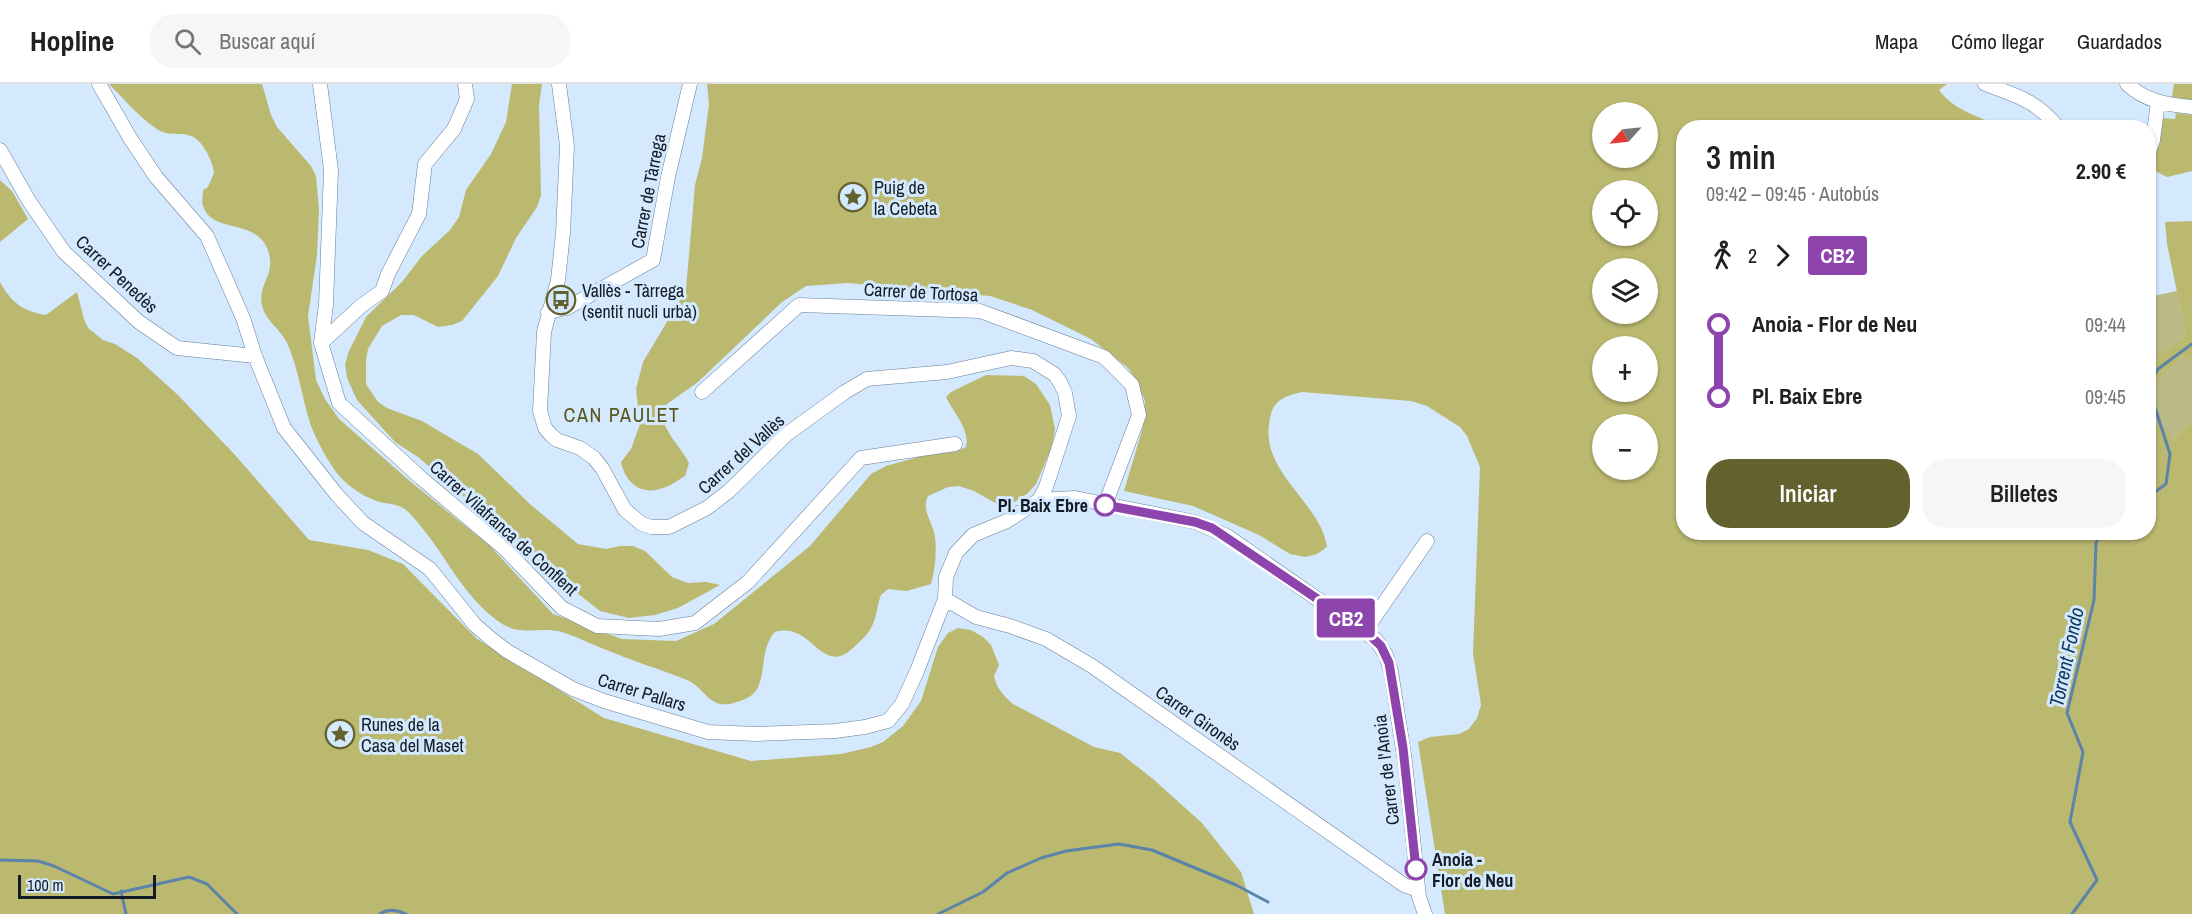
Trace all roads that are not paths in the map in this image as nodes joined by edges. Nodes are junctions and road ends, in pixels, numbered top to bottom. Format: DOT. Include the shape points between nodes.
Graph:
graph roads {
  1 [pos="99,84"];
  2 [pos="321,84"];
  3 [pos="465,84"];
  4 [pos="559,84"];
  5 [pos="690,84"];
  6 [pos="1985,84"];
  7 [pos="2127,84"];
  8 [pos="2158,102"];
  9 [pos="2192,107"];
  10 [pos="2052,120"];
  11 [pos="2154,120"];
  12 [pos="0,150"];
  13 [pos="548,312"];
  14 [pos="321,343"];
  15 [pos="255,356"];
  16 [pos="702,392"];
  17 [pos="955,444"];
  18 [pos="1053,471"];
  19 [pos="1074,498"];
  20 [pos="1039,500"];
  21 [pos="1105,505"];
  22 [pos="1427,541"];
  23 [pos="945,598"];
  24 [pos="1365,631"];
  25 [pos="1418,888"];
  26 [pos="1425,914"];
  1 -- 15 [label="street, Carrer Pallars" via="156,177 207,236"];
  2 -- 14 [label="street, Carrer Vilafranca de Conflent" via="331,171"];
  3 -- 14 [label="street" via="467,99 454,129 425,164 419,214 382,291"];
  4 -- 13 [label="street, Carrer del Vallès" via="567,166 559,271"];
  5 -- 13 [label="street, Carrer de Tàrrega" via="652,260 567,308"];
  6 -- 10 [label="street" via="2035,105"];
  7 -- 8 [label="street"];
  8 -- 9 [label="street"];
  8 -- 11 [label="street"];
  12 -- 15 [label="street, Carrer Penedès" via="64,252 139,322 177,348"];
  13 -- 18 [label="street, Carrer del Vallès" via="539,396 546,428 557,440 594,458 625,510 651,527 677,525 707,508 787,434 858,383 947,372 1001,359 1022,358 1045,368 1054,374 1065,393 1069,416"];
  14 -- 17 [label="street, Carrer Vilafranca de Conflent" via="339,403 505,549 562,608 597,626 659,629 695,623 748,582 861,458"];
  15 -- 23 [label="street, Carrer Pallars" via="284,428 363,523 430,569 490,638 557,681 604,700 708,732 834,731 888,722 902,704"];
  16 -- 21 [label="street, Carrer de Tortosa" via="799,305 980,311 1104,357 1132,385 1139,415"];
  18 -- 19 [label="street" via="1059,485"];
  18 -- 20 [label="street, Carrer del Vallès"];
  19 -- 20 [label="street, Carrer de l'Anoia"];
  19 -- 21 [label="street, Carrer de l'Anoia"];
  20 -- 23 [label="street, Carrer Pallars" via="1007,521 973,535 956,553 946,577"];
  21 -- 24 [label="street, Carrer de l'Anoia" via="1212,528"];
  22 -- 24 [label="street"];
  23 -- 25 [label="street, Carrer Gironès" via="976,617 1046,639 1092,666 1404,885"];
  24 -- 25 [label="street, Carrer de l'Anoia" via="1381,646 1391,671"];
  25 -- 26 [label="street, Carrer de l'Anoia"];
}
